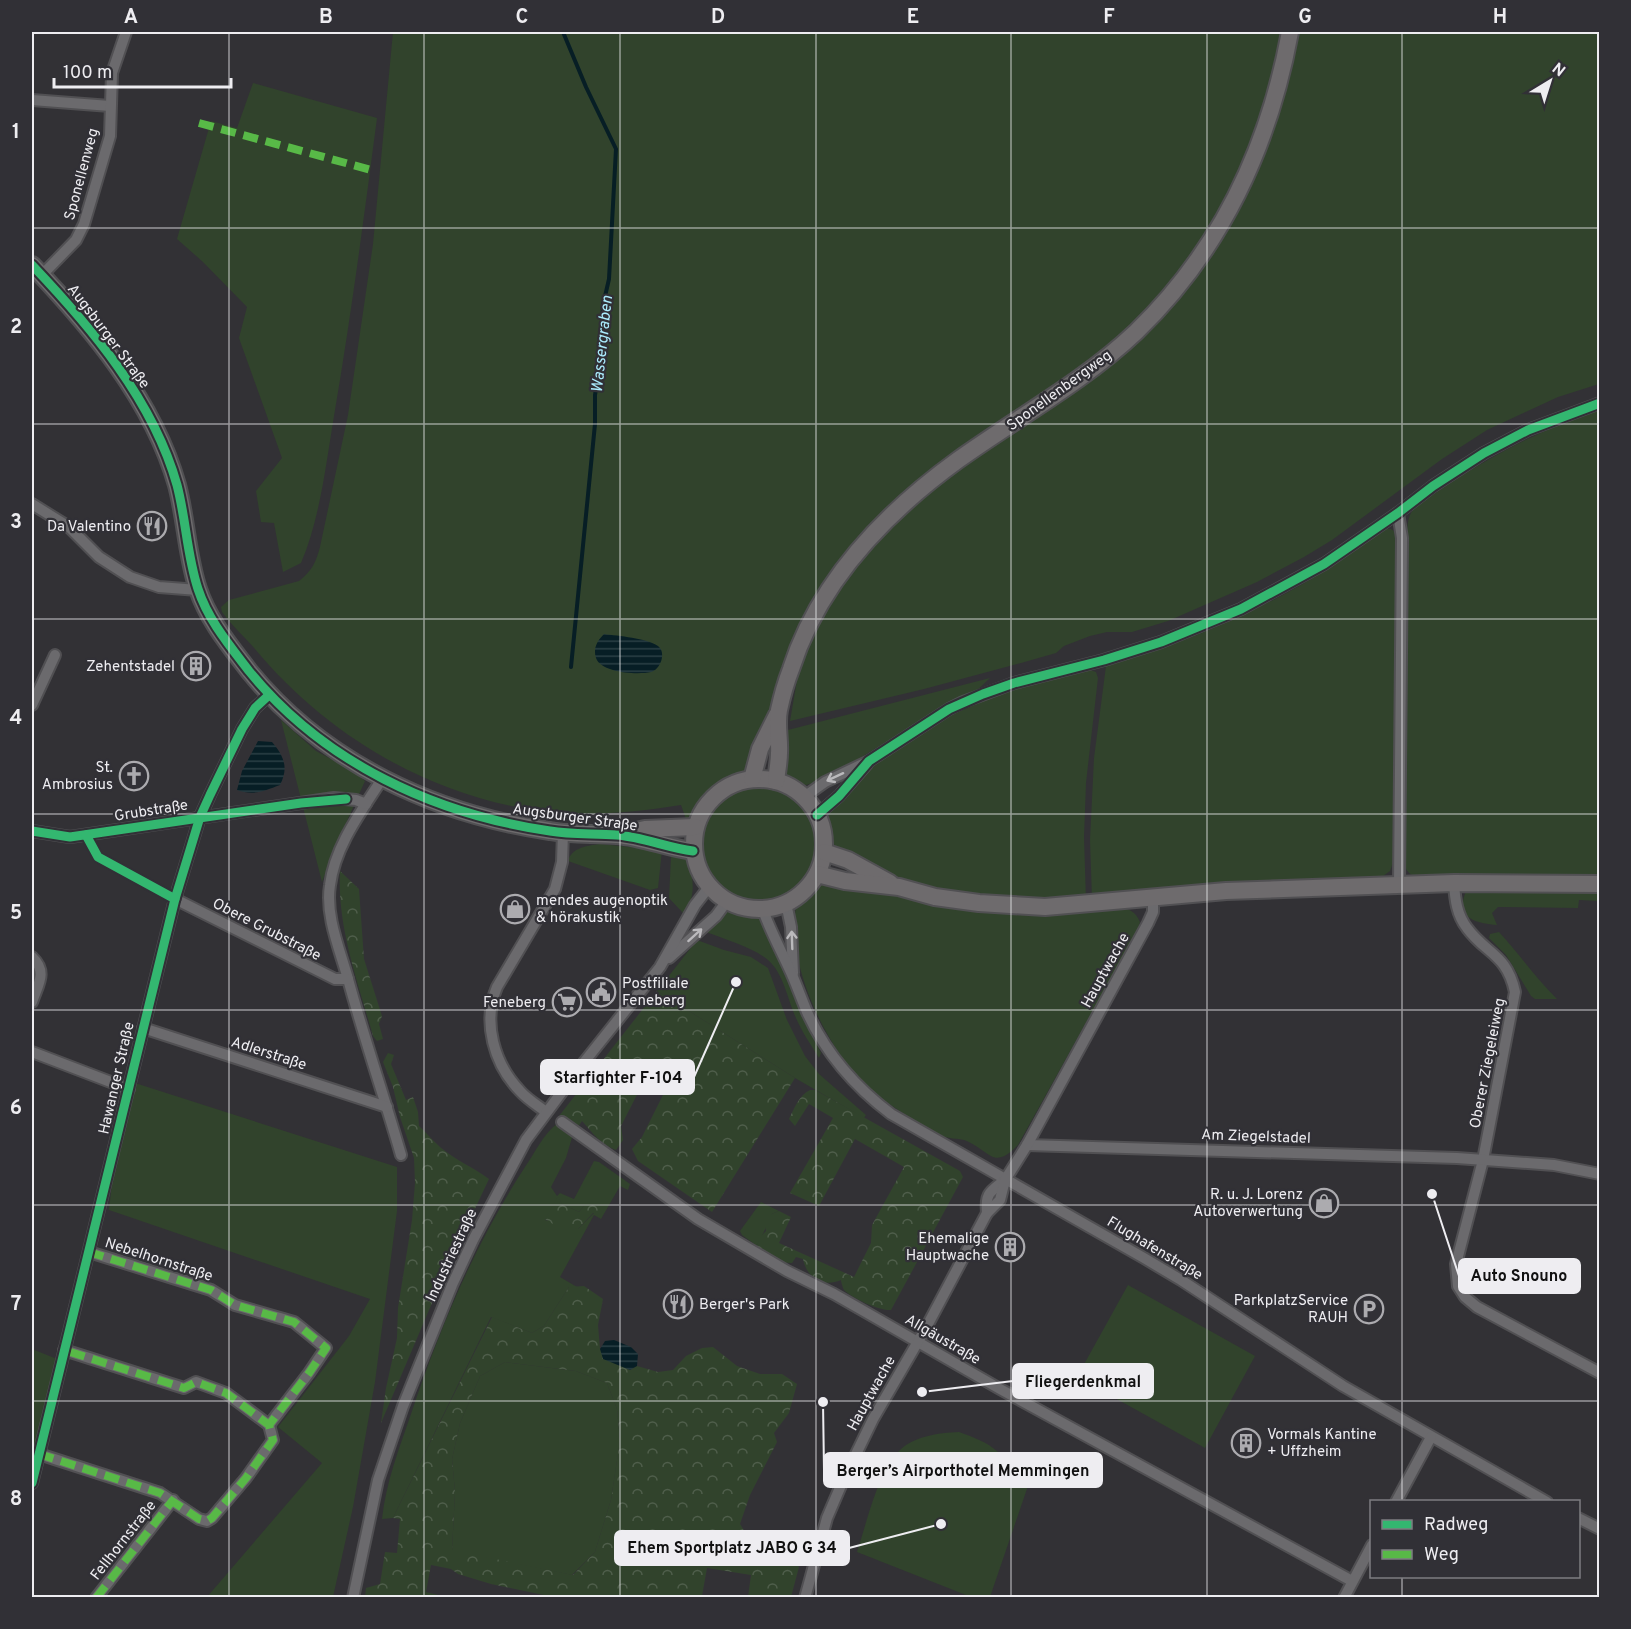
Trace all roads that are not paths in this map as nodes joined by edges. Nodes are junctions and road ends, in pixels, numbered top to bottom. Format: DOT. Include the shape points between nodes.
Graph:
graph roads {
  1 [pos="126,32"];
  2 [pos="1290,32"];
  3 [pos="32,100"];
  4 [pos="110,106"];
  5 [pos="37,270"];
  6 [pos="1599,403"];
  7 [pos="32,504"];
  8 [pos="1398,513"];
  9 [pos="198,590"];
  10 [pos="55,655"];
  11 [pos="269,695"];
  12 [pos="32,705"];
  13 [pos="779,712"];
  14 [pos="869,761"];
  15 [pos="382,779"];
  16 [pos="752,779"];
  17 [pos="776,781"];
  18 [pos="804,797"];
  19 [pos="366,804"];
  20 [pos="817,814"];
  21 [pos="200,817"];
  22 [pos="695,827"];
  23 [pos="32,831"];
  24 [pos="563,832"];
  25 [pos="620,835"];
  26 [pos="693,851"];
  27 [pos="824,852"];
  28 [pos="817,874"];
  29 [pos="1454,883"];
  30 [pos="1599,884"];
  31 [pos="1399,885"];
  32 [pos="709,887"];
  33 [pos="898,887"];
  34 [pos="1153,897"];
  35 [pos="175,899"];
  36 [pos="728,901"];
  37 [pos="786,903"];
  38 [pos="763,910"];
  39 [pos="32,957"];
  40 [pos="660,967"];
  41 [pos="793,977"];
  42 [pos="348,979"];
  43 [pos="32,1002"];
  44 [pos="143,1028"];
  45 [pos="32,1052"];
  46 [pos="129,1089"];
  47 [pos="387,1107"];
  48 [pos="546,1112"];
  49 [pos="562,1122"];
  50 [pos="1027,1145"];
  51 [pos="401,1155"];
  52 [pos="1483,1160"];
  53 [pos="1599,1174"];
  54 [pos="1005,1180"];
  55 [pos="88,1252"];
  56 [pos="917,1342"];
  57 [pos="64,1350"];
  58 [pos="1599,1373"];
  59 [pos="268,1425"];
  60 [pos="1431,1437"];
  61 [pos="39,1454"];
  62 [pos="32,1483"];
  63 [pos="173,1500"];
  64 [pos="1397,1500"];
  65 [pos="1543,1500"];
  66 [pos="1580,1519"];
  67 [pos="1599,1529"];
  68 [pos="1370,1547"];
  69 [pos="1352,1581"];
  70 [pos="96,1598"];
  71 [pos="353,1598"];
  72 [pos="805,1598"];
  73 [pos="1344,1598"];
  1 -- 4 [label="street, Sponellenweg" via="112,73"];
  2 -- 13 [label="street, Sponellenbergweg" via="1278,90 1252,163 1223,220 1184,279 1111,353 922,488 872,535 819,605 791,668"];
  3 -- 4 [label="street"];
  4 -- 5 [label="street, Sponellenweg" via="110,136 84,224 76,240"];
  5 -- 9 [label="street, Augsburger Straße" via="118,367 151,419 177,487"];
  6 -- 8 [label="street" via="1528,430 1484,453"];
  7 -- 9 [label="street" via="69,527 99,557 130,577 159,587"];
  8 -- 14 [label="street" via="1324,564 1241,609 1161,642 983,694 949,709"];
  8 -- 31 [label="street" via="1402,538"];
  9 -- 11 [label="street, Augsburger Straße" via="217,627"];
  10 -- 12 [label="street"];
  11 -- 15 [label="street, Augsburger Straße" via="319,740"];
  11 -- 21 [label="street, Hawanger Straße" via="242,729"];
  13 -- 16 [label="street, Sponellenbergweg" via="760,749"];
  13 -- 17 [label="street, Sponellenbergweg"];
  14 -- 18 [label="street, one-way"];
  14 -- 20 [label="street" via="839,796"];
  15 -- 19 [label="street"];
  15 -- 24 [label="street, Augsburger Straße" via="422,798 487,819"];
  16 -- 17 [label="street"];
  16 -- 22 [label="street" via="738,782 712,798"];
  17 -- 18 [label="street"];
  18 -- 20 [label="street"];
  19 -- 21 [label="street, Grubstraße" via="334,798"];
  19 -- 42 [label="street" via="337,857 329,886 331,916"];
  20 -- 27 [label="street"];
  21 -- 23 [label="street, Grubstraße" via="70,837"];
  21 -- 35 [label="street, Hawanger Straße"];
  22 -- 25 [label="street, Augsburger Straße"];
  22 -- 26 [label="street"];
  24 -- 25 [label="street, Augsburger Straße"];
  24 -- 48 [label="street, Augsburger Straße" via="562,862 555,889 497,987 489,1018 501,1067 518,1089"];
  25 -- 26 [label="street, Augsburger Straße"];
  26 -- 32 [label="street"];
  27 -- 28 [label="street"];
  27 -- 33 [label="street" via="848,860"];
  28 -- 33 [label="street"];
  28 -- 37 [label="street" via="807,888"];
  29 -- 30 [label="street"];
  29 -- 31 [label="street"];
  29 -- 52 [label="street, Oberer Ziegeleiweg" via="1457,909 1465,926 1508,970 1515,992"];
  31 -- 34 [label="street"];
  32 -- 36 [label="street"];
  32 -- 40 [label="street, Industriestraße"];
  33 -- 34 [label="street" via="935,897 1006,906 1056,906"];
  34 -- 50 [label="street, Hauptwache" via="1148,923"];
  35 -- 42 [label="street, Obere Grubstraße" via="335,979"];
  35 -- 44 [label="street, Hawanger Straße"];
  36 -- 38 [label="street"];
  40 -- 36 [label="street, Industriestraße, one-way"];
  37 -- 38 [label="street"];
  41 -- 37 [label="street, Flughafenstraße, one-way"];
  38 -- 41 [label="street, Flughafenstraße"];
  39 -- 43 [label="street" via="41,969"];
  40 -- 48 [label="street, Industriestraße"];
  41 -- 54 [label="street, Flughafenstraße" via="826,1047 863,1093 914,1129"];
  42 -- 47 [label="street"];
  44 -- 46 [label="street, Hawanger Straße"];
  44 -- 47 [label="street, Adlerstraße"];
  45 -- 46 [label="street"];
  46 -- 55 [label="street, Hawanger Straße"];
  47 -- 51 [label="street"];
  48 -- 71 [label="street, Industriestraße" via="526,1140 473,1240 403,1406 378,1480"];
  49 -- 56 [label="street, Allgäustraße" via="698,1219"];
  50 -- 52 [label="street, Am Ziegelstadel"];
  50 -- 54 [label="street, Hauptwache"];
  52 -- 53 [label="street, Am Ziegelstadel" via="1554,1165"];
  52 -- 58 [label="street" via="1456,1264 1461,1292 1492,1316"];
  54 -- 56 [label="street, Hauptwache" via="1000,1200 987,1213"];
  54 -- 60 [label="street, Flughafenstraße" via="1181,1280 1343,1386"];
  55 -- 57 [label="street, Hawanger Straße"];
  55 -- 59 [label="street, Nebelhornstraße" via="211,1290 234,1305 294,1322 326,1348"];
  56 -- 69 [label="street, Allgäustraße"];
  56 -- 72 [label="street, Hauptwache" via="842,1483 827,1518"];
  57 -- 59 [label="street" via="184,1388 196,1382 226,1393"];
  57 -- 61 [label="street, Hawanger Straße"];
  59 -- 63 [label="street" via="273,1440 212,1518 199,1519"];
  60 -- 64 [label="street"];
  60 -- 65 [label="street, Flughafenstraße"];
  61 -- 62 [label="street, Hawanger Straße"];
  61 -- 63 [label="street" via="160,1492"];
  63 -- 70 [label="street, Fellhornstraße"];
  66 -- 67 [label="street"];
  68 -- 69 [label="street"];
  69 -- 73 [label="street"];
}
